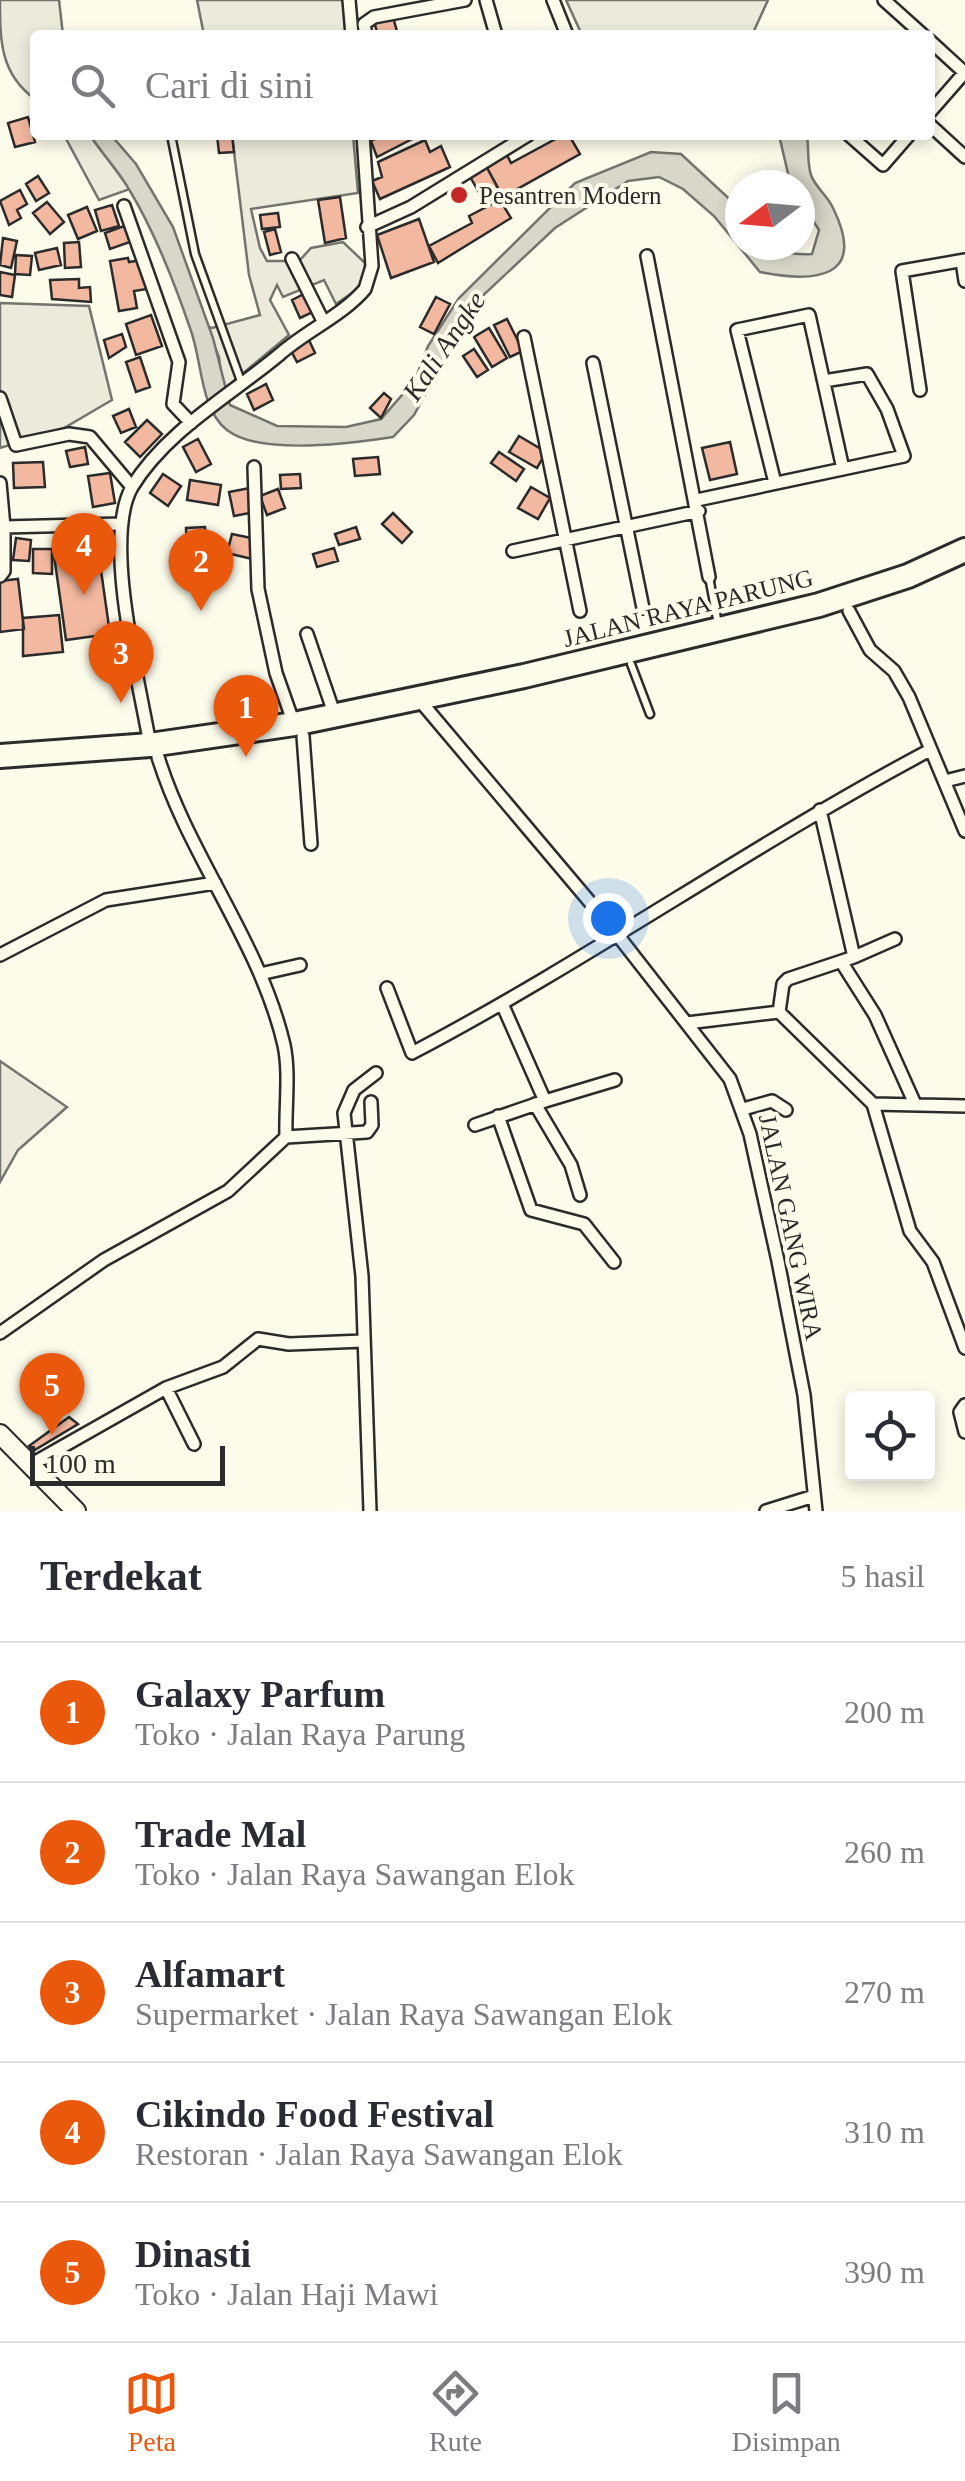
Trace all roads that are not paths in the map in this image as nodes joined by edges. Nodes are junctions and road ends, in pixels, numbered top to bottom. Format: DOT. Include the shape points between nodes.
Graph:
graph roads {
  1 [pos="349,0"];
  2 [pos="466,0"];
  3 [pos="486,0"];
  4 [pos="553,0"];
  5 [pos="884,0"];
  6 [pos="352,30"];
  7 [pos="365,30"];
  8 [pos="495,30"];
  9 [pos="565,30"];
  10 [pos="917,30"];
  11 [pos="935,46"];
  12 [pos="965,73"];
  13 [pos="935,106"];
  14 [pos="935,130"];
  15 [pos="173,140"];
  16 [pos="364,140"];
  17 [pos="520,140"];
  18 [pos="854,140"];
  19 [pos="905,140"];
  20 [pos="965,157"];
  21 [pos="124,206"];
  22 [pos="367,227"];
  23 [pos="646,256"];
  24 [pos="292,259"];
  25 [pos="964,261"];
  26 [pos="965,281"];
  27 [pos="322,321"];
  28 [pos="524,337"];
  29 [pos="593,363"];
  30 [pos="824,381"];
  31 [pos="242,386"];
  32 [pos="920,390"];
  33 [pos="0,398"];
  34 [pos="192,423"];
  35 [pos="254,467"];
  36 [pos="844,469"];
  37 [pos="0,482"];
  38 [pos="775,484"];
  39 [pos="132,487"];
  40 [pos="698,506"];
  41 [pos="122,524"];
  42 [pos="626,527"];
  43 [pos="4,528"];
  44 [pos="566,540"];
  45 [pos="965,550"];
  46 [pos="513,552"];
  47 [pos="965,565"];
  48 [pos="0,576"];
  49 [pos="709,577"];
  50 [pos="878,594"];
  51 [pos="643,608"];
  52 [pos="580,611"];
  53 [pos="850,611"];
  54 [pos="720,630"];
  55 [pos="306,634"];
  56 [pos="631,664"];
  57 [pos="421,703"];
  58 [pos="650,714"];
  59 [pos="335,716"];
  60 [pos="298,730"];
  61 [pos="930,750"];
  62 [pos="154,751"];
  63 [pos="0,756"];
  64 [pos="0,767"];
  65 [pos="965,776"];
  66 [pos="945,781"];
  67 [pos="959,798"];
  68 [pos="820,810"];
  69 [pos="965,831"];
  70 [pos="311,844"];
  71 [pos="215,883"];
  72 [pos="616,934"];
  73 [pos="895,939"];
  74 [pos="0,955"];
  75 [pos="848,960"];
  76 [pos="300,964"];
  77 [pos="260,974"];
  78 [pos="387,988"];
  79 [pos="503,1006"];
  80 [pos="778,1012"];
  81 [pos="686,1023"];
  82 [pos="376,1073"];
  83 [pos="615,1080"];
  84 [pos="371,1102"];
  85 [pos="540,1103"];
  86 [pos="873,1104"];
  87 [pos="916,1104"];
  88 [pos="965,1106"];
  89 [pos="743,1109"];
  90 [pos="786,1110"];
  91 [pos="498,1116"];
  92 [pos="474,1126"];
  93 [pos="345,1134"];
  94 [pos="286,1137"];
  95 [pos="580,1195"];
  96 [pos="614,1262"];
  97 [pos="0,1333"];
  98 [pos="363,1341"];
  99 [pos="965,1348"];
  100 [pos="166,1388"];
  101 [pos="965,1405"];
  102 [pos="965,1432"];
  103 [pos="0,1434"];
  104 [pos="194,1444"];
  105 [pos="30,1465"];
  106 [pos="814,1496"];
  107 [pos="76,1511"];
  108 [pos="370,1511"];
  109 [pos="766,1511"];
  110 [pos="816,1511"];
  1 -- 6 [label="street"];
  2 -- 7 [label="street" via="374,17"];
  3 -- 8 [label="street"];
  4 -- 9 [label="street"];
  5 -- 10 [label="street"];
  11 -- 12 [label="street"];
  12 -- 13 [label="street"];
  14 -- 20 [label="street"];
  15 -- 31 [label="lane" via="198,267"];
  16 -- 22 [label="street"];
  17 -- 22 [label="street"];
  18 -- 19 [label="street" via="882,165"];
  21 -- 34 [label="street" via="179,362 173,404"];
  22 -- 27 [label="street" via="370,282"];
  23 -- 40 [label="street"];
  24 -- 27 [label="street"];
  25 -- 26 [label="street"];
  25 -- 32 [label="street" via="902,271"];
  27 -- 31 [label="street"];
  28 -- 44 [label="street"];
  29 -- 42 [label="street"];
  30 -- 36 [label="street"];
  30 -- 36 [label="street" via="867,374 904,456"];
  30 -- 38 [label="street" via="809,315 737,330"];
  31 -- 34 [label="street"];
  33 -- 39 [label="street" via="16,445 69,434 90,437"];
  34 -- 39 [label="street"];
  35 -- 60 [label="street" via="258,590 276,672"];
  36 -- 38 [label="street"];
  37 -- 43 [label="street"];
  38 -- 40 [label="street"];
  39 -- 41 [label="street"];
  40 -- 42 [label="street"];
  40 -- 49 [label="street"];
  41 -- 43 [label="street"];
  41 -- 62 [label="street" via="126,615"];
  42 -- 44 [label="street"];
  42 -- 51 [label="street"];
  43 -- 48 [label="street"];
  44 -- 46 [label="street"];
  44 -- 52 [label="street"];
  45 -- 50 [label="highway, JALAN RAYA PARUNG"];
  47 -- 50 [label="highway, JALAN RAYA PARUNG"];
  49 -- 54 [label="lane"];
  50 -- 53 [label="highway, JALAN RAYA PARUNG"];
  50 -- 54 [label="highway, JALAN RAYA PARUNG"];
  53 -- 56 [label="highway, JALAN RAYA PARUNG"];
  53 -- 61 [label="street" via="870,650 900,682"];
  54 -- 57 [label="highway, JALAN RAYA PARUNG"];
  55 -- 59 [label="street"];
  56 -- 57 [label="highway, JALAN RAYA PARUNG"];
  56 -- 58 [label="lane"];
  57 -- 59 [label="highway, JALAN RAYA PARUNG"];
  57 -- 60 [label="highway, JALAN RAYA PARUNG"];
  57 -- 72 [label="street, JALAN GANG WIRA"];
  59 -- 60 [label="highway, JALAN RAYA PARUNG"];
  60 -- 62 [label="highway, JALAN RAYA PARUNG"];
  60 -- 70 [label="street"];
  61 -- 66 [label="street"];
  61 -- 68 [label="street"];
  62 -- 63 [label="highway, JALAN RAYA PARUNG"];
  62 -- 64 [label="highway, JALAN RAYA PARUNG"];
  62 -- 71 [label="street"];
  65 -- 66 [label="street"];
  66 -- 67 [label="street"];
  67 -- 69 [label="street"];
  68 -- 72 [label="street"];
  68 -- 75 [label="street"];
  71 -- 74 [label="street" via="106,900"];
  71 -- 77 [label="street"];
  72 -- 79 [label="street"];
  72 -- 81 [label="street, JALAN GANG WIRA"];
  73 -- 75 [label="street"];
  75 -- 80 [label="street" via="788,979"];
  75 -- 87 [label="street"];
  76 -- 77 [label="street"];
  77 -- 94 [label="street" via="285,1048"];
  78 -- 79 [label="street" via="412,1053"];
  79 -- 85 [label="street"];
  80 -- 81 [label="street"];
  80 -- 86 [label="street"];
  81 -- 89 [label="street, JALAN GANG WIRA" via="730,1079"];
  82 -- 93 [label="street" via="346,1102"];
  83 -- 85 [label="street"];
  84 -- 93 [label="street" via="370,1130"];
  85 -- 91 [label="street"];
  85 -- 95 [label="street"];
  86 -- 87 [label="street"];
  86 -- 99 [label="street" via="910,1231 933,1262"];
  87 -- 88 [label="street"];
  89 -- 90 [label="street" via="772,1100"];
  89 -- 106 [label="street, JALAN GANG WIRA" via="804,1396"];
  91 -- 92 [label="street"];
  91 -- 96 [label="street" via="530,1210 584,1224"];
  93 -- 94 [label="street"];
  93 -- 98 [label="street" via="358,1214"];
  94 -- 97 [label="street" via="228,1190 104,1260"];
  98 -- 100 [label="street" via="258,1339 220,1368"];
  98 -- 108 [label="street"];
  100 -- 104 [label="street"];
  100 -- 105 [label="street"];
  101 -- 102 [label="street"];
  103 -- 105 [label="street"];
  105 -- 107 [label="street"];
  106 -- 109 [label="street"];
  106 -- 110 [label="street, JALAN GANG WIRA"];
}
